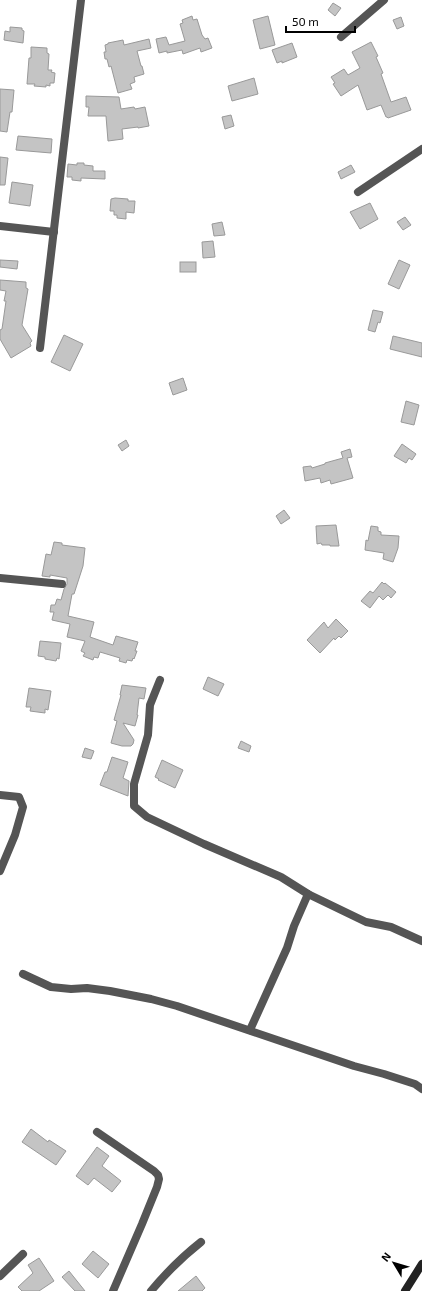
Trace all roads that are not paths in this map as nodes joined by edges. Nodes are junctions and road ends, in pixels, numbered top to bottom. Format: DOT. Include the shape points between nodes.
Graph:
graph roads {
  1 [pos="80,0"];
  2 [pos="384,0"];
  3 [pos="341,37"];
  4 [pos="422,149"];
  5 [pos="358,192"];
  6 [pos="0,226"];
  7 [pos="54,232"];
  8 [pos="40,348"];
  9 [pos="0,578"];
  10 [pos="62,584"];
  11 [pos="160,680"];
  12 [pos="0,795"];
  13 [pos="0,871"];
  14 [pos="308,894"];
  15 [pos="422,941"];
  16 [pos="23,974"];
  17 [pos="250,1030"];
  18 [pos="422,1089"];
  19 [pos="97,1132"];
  20 [pos="201,1242"];
  21 [pos="23,1254"];
  22 [pos="422,1264"];
  23 [pos="0,1276"];
  24 [pos="113,1291"];
  25 [pos="151,1291"];
  26 [pos="405,1291"];
  1 -- 7 [label="street"];
  2 -- 3 [label="street"];
  4 -- 5 [label="street"];
  6 -- 7 [label="street"];
  7 -- 8 [label="street"];
  9 -- 10 [label="street"];
  11 -- 14 [label="street" via="150,705 148,735 134,784 134,806 147,817 281,877"];
  12 -- 13 [label="street" via="19,797 23,807"];
  14 -- 15 [label="street" via="366,922 391,927"];
  14 -- 17 [label="street"];
  16 -- 17 [label="street" via="51,987 87,988 151,999"];
  17 -- 18 [label="street" via="415,1084"];
  19 -- 24 [label="street" via="154,1171 159,1179"];
  20 -- 25 [label="street" via="176,1263"];
  21 -- 23 [label="street"];
  22 -- 26 [label="street"];
}
